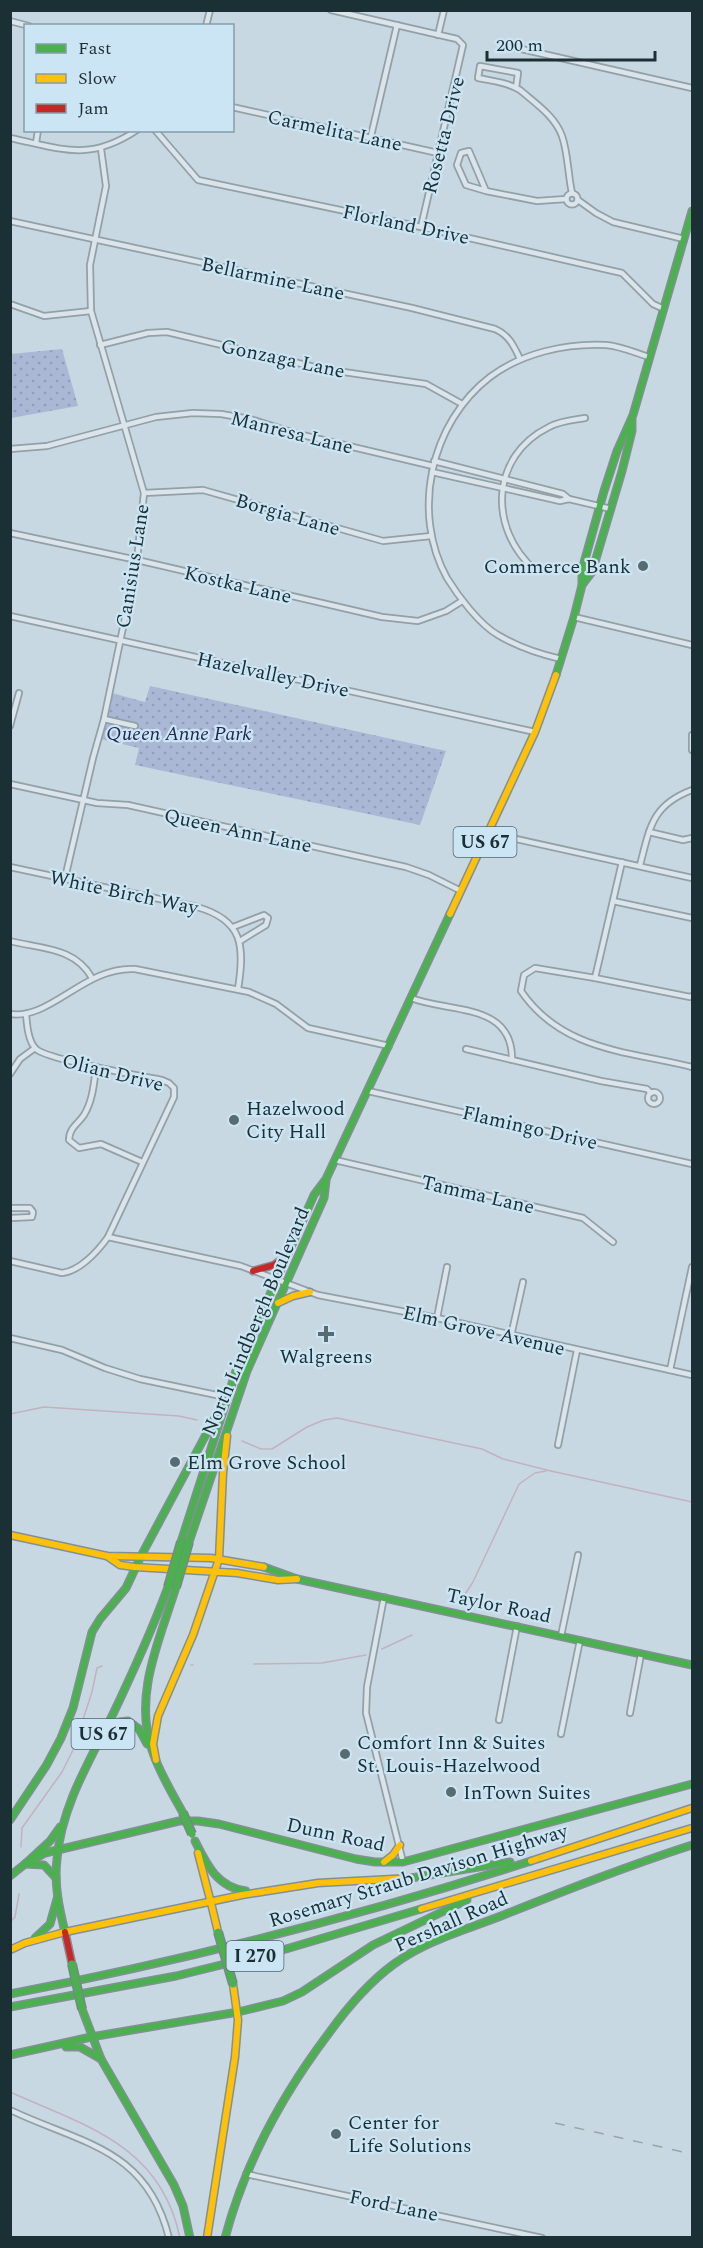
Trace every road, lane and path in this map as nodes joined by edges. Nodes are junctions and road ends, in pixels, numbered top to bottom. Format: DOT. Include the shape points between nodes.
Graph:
graph roads {
  1 [pos="331,10"];
  2 [pos="444,10"];
  3 [pos="397,25"];
  4 [pos="438,35"];
  5 [pos="517,48"];
  6 [pos="516,88"];
  7 [pos="693,88"];
  8 [pos="234,107"];
  9 [pos="38,132"];
  10 [pos="134,132"];
  11 [pos="157,132"];
  12 [pos="371,136"];
  13 [pos="10,138"];
  14 [pos="36,143"];
  15 [pos="101,149"];
  16 [pos="438,153"];
  17 [pos="486,191"];
  18 [pos="572,193"];
  19 [pos="566,199"];
  20 [pos="578,200"];
  21 [pos="693,211"];
  22 [pos="10,220"];
  23 [pos="421,227"];
  24 [pos="95,238"];
  25 [pos="684,239"];
  26 [pos="10,304"];
  27 [pos="664,309"];
  28 [pos="91,311"];
  29 [pos="100,345"];
  30 [pos="649,357"];
  31 [pos="520,359"];
  32 [pos="462,404"];
  33 [pos="633,415"];
  34 [pos="585,418"];
  35 [pos="125,425"];
  36 [pos="10,449"];
  37 [pos="433,467"];
  38 [pos="506,478"];
  39 [pos="503,489"];
  40 [pos="144,493"];
  41 [pos="569,499"];
  42 [pos="601,507"];
  43 [pos="611,509"];
  44 [pos="10,533"];
  45 [pos="431,536"];
  46 [pos="137,560"];
  47 [pos="535,570"];
  48 [pos="582,585"];
  49 [pos="462,601"];
  50 [pos="10,616"];
  51 [pos="574,617"];
  52 [pos="120,640"];
  53 [pos="693,645"];
  54 [pos="561,659"];
  55 [pos="19,693"];
  56 [pos="104,719"];
  57 [pos="10,726"];
  58 [pos="135,726"];
  59 [pos="535,732"];
  60 [pos="693,735"];
  61 [pos="693,750"];
  62 [pos="10,784"];
  63 [pos="693,790"];
  64 [pos="83,800"];
  65 [pos="489,832"];
  66 [pos="649,832"];
  67 [pos="693,838"];
  68 [pos="622,862"];
  69 [pos="640,866"];
  70 [pos="10,867"];
  71 [pos="65,878"];
  72 [pos="693,878"];
  73 [pos="461,891"];
  74 [pos="613,901"];
  75 [pos="693,918"];
  76 [pos="233,927"];
  77 [pos="10,941"];
  78 [pos="240,941"];
  79 [pos="92,978"];
  80 [pos="595,978"];
  81 [pos="238,989"];
  82 [pos="693,996"];
  83 [pos="411,998"];
  84 [pos="10,1014"];
  85 [pos="26,1014"];
  86 [pos="389,1046"];
  87 [pos="35,1048"];
  88 [pos="466,1049"];
  89 [pos="512,1060"];
  90 [pos="96,1066"];
  91 [pos="693,1067"];
  92 [pos="10,1074"];
  93 [pos="368,1091"];
  94 [pos="651,1093"];
  95 [pos="335,1160"];
  96 [pos="142,1162"];
  97 [pos="693,1164"];
  98 [pos="326,1179"];
  99 [pos="11,1207"];
  100 [pos="11,1220"];
  101 [pos="108,1237"];
  102 [pos="613,1242"];
  103 [pos="289,1254"];
  104 [pos="10,1261"];
  105 [pos="447,1267"];
  106 [pos="693,1267"];
  107 [pos="254,1271"];
  108 [pos="276,1280"];
  109 [pos="523,1282"];
  110 [pos="287,1284"];
  111 [pos="310,1292"];
  112 [pos="278,1303"];
  113 [pos="437,1318"];
  114 [pos="511,1336"];
  115 [pos="10,1338"];
  116 [pos="577,1350"];
  117 [pos="670,1370"];
  118 [pos="693,1375"];
  119 [pos="226,1397"];
  120 [pos="230,1419"];
  121 [pos="558,1445"];
  122 [pos="10,1534"];
  123 [pos="578,1555"];
  124 [pos="107,1556"];
  125 [pos="141,1556"];
  126 [pos="219,1559"];
  127 [pos="135,1567"];
  128 [pos="216,1572"];
  129 [pos="297,1579"];
  130 [pos="384,1597"];
  131 [pos="517,1626"];
  132 [pos="561,1636"];
  133 [pos="580,1640"];
  134 [pos="641,1654"];
  135 [pos="693,1665"];
  136 [pos="630,1713"];
  137 [pos="499,1720"];
  138 [pos="561,1734"];
  139 [pos="100,1740"];
  140 [pos="156,1760"];
  141 [pos="693,1784"];
  142 [pos="693,1808"];
  143 [pos="10,1820"];
  144 [pos="62,1825"];
  145 [pos="693,1828"];
  146 [pos="194,1838"];
  147 [pos="400,1845"];
  148 [pos="693,1845"];
  149 [pos="57,1849"];
  150 [pos="543,1856"];
  151 [pos="403,1862"];
  152 [pos="382,1863"];
  153 [pos="25,1864"];
  154 [pos="10,1876"];
  155 [pos="56,1878"];
  156 [pos="495,1887"];
  157 [pos="283,1888"];
  158 [pos="57,1899"];
  159 [pos="211,1903"];
  160 [pos="65,1932"];
  161 [pos="44,1938"];
  162 [pos="29,1942"];
  163 [pos="10,1950"];
  164 [pos="10,1994"];
  165 [pos="10,2007"];
  166 [pos="238,2012"];
  167 [pos="91,2037"];
  168 [pos="48,2048"];
  169 [pos="10,2055"];
  170 [pos="101,2059"];
  171 [pos="10,2110"];
  172 [pos="246,2174"];
  173 [pos="169,2238"];
  174 [pos="190,2238"];
  175 [pos="207,2238"];
  176 [pos="225,2238"];
  177 [pos="542,2238"];
  1 -- 3 [label="street"];
  2 -- 4 [label="street"];
  3 -- 4 [label="street"];
  3 -- 12 [label="street"];
  4 -- 16 [label="street, Rosetta Drive" via="457,39 463,51"];
  5 -- 7 [label="street"];
  6 -- 6 [label="street" via="478,78 480,66 518,73"];
  6 -- 18 [label="street" via="548,113 562,136"];
  8 -- 12 [label="street, Carmelita Lane"];
  9 -- 14 [label="street"];
  10 -- 15 [label="street"];
  11 -- 23 [label="street, Florland Drive" via="198,180"];
  12 -- 16 [label="street, Carmelita Lane"];
  13 -- 14 [label="street"];
  14 -- 15 [label="street" via="70,150"];
  15 -- 24 [label="street, Canisius Lane" via="106,186"];
  16 -- 23 [label="street, Rosetta Drive"];
  17 -- 17 [label="street" via="469,151 461,153 457,165 466,185"];
  17 -- 19 [label="street" via="537,201"];
  18 -- 19 [label="street"];
  18 -- 20 [label="street"];
  19 -- 20 [label="street" via="571,204"];
  20 -- 25 [label="street" via="613,222"];
  21 -- 25 [label="main road, North Lindbergh Boulevard / US 67"];
  22 -- 24 [label="street, Bellarmine Lane"];
  23 -- 27 [label="street, Florland Drive" via="622,273 653,304"];
  24 -- 28 [label="street, Canisius Lane" via="90,266"];
  24 -- 31 [label="street, Bellarmine Lane" via="495,329 513,343"];
  25 -- 27 [label="main road, North Lindbergh Boulevard / US 67"];
  26 -- 28 [label="street" via="44,316"];
  27 -- 30 [label="main road, North Lindbergh Boulevard / US 67"];
  28 -- 29 [label="street, Canisius Lane"];
  29 -- 32 [label="street, Gonzaga Lane" via="167,332 323,369 426,384"];
  29 -- 35 [label="street, Canisius Lane"];
  30 -- 31 [label="street" via="608,345 563,347"];
  30 -- 33 [label="main road, North Lindbergh Boulevard / US 67"];
  31 -- 32 [label="street" via="489,378"];
  32 -- 37 [label="street" via="444,433"];
  33 -- 42 [label="main road, North Lindbergh Boulevard / US 67" via="624,430"];
  33 -- 43 [label="main road, North Lindbergh Boulevard / US 67"];
  34 -- 38 [label="street" via="550,426 534,436 508,467"];
  35 -- 36 [label="street, Manresa Lane" via="47,446"];
  35 -- 37 [label="street, Manresa Lane" via="175,414 221,414"];
  35 -- 40 [label="street, Canisius Lane"];
  37 -- 38 [label="street, Manresa Lane"];
  37 -- 39 [label="street, Manresa Lane"];
  37 -- 45 [label="street" via="428,497"];
  38 -- 39 [label="street"];
  38 -- 41 [label="street, Manresa Lane"];
  39 -- 41 [label="street, Manresa Lane" via="560,501"];
  39 -- 47 [label="street" via="503,520 508,535 522,559"];
  40 -- 45 [label="street, Borgia Lane" via="203,490 383,541"];
  40 -- 46 [label="street, Canisius Lane"];
  41 -- 42 [label="street, Manresa Lane"];
  42 -- 43 [label="street, Manresa Lane"];
  42 -- 48 [label="main road, North Lindbergh Boulevard / US 67" via="582,570"];
  43 -- 48 [label="main road, North Lindbergh Boulevard / US 67" via="592,572"];
  44 -- 46 [label="street, Kostka Lane"];
  45 -- 49 [label="street" via="440,564"];
  46 -- 49 [label="street, Kostka Lane" via="382,617 418,621"];
  46 -- 52 [label="street, Canisius Lane"];
  48 -- 51 [label="main road, North Lindbergh Boulevard / US 67"];
  49 -- 54 [label="street" via="496,634 532,652"];
  50 -- 52 [label="street, Hazelvalley Drive"];
  51 -- 53 [label="street"];
  51 -- 54 [label="main road, North Lindbergh Boulevard / US 67"];
  52 -- 56 [label="street, Canisius Lane"];
  52 -- 59 [label="street, Hazelvalley Drive"];
  54 -- 59 [label="main road, North Lindbergh Boulevard / US 67"];
  55 -- 57 [label="street"];
  56 -- 58 [label="street"];
  56 -- 64 [label="street, Canisius Lane"];
  59 -- 65 [label="main road, North Lindbergh Boulevard / US 67"];
  60 -- 61 [label="street"];
  62 -- 64 [label="street, Queen Ann Lane"];
  63 -- 66 [label="street" via="665,804"];
  64 -- 71 [label="street, Canisius Lane"];
  64 -- 73 [label="street, Queen Ann Lane" via="128,805 406,867"];
  65 -- 68 [label="street"];
  65 -- 73 [label="main road, North Lindbergh Boulevard / US 67"];
  66 -- 67 [label="street" via="683,840"];
  66 -- 69 [label="street"];
  68 -- 69 [label="street"];
  68 -- 74 [label="street"];
  69 -- 72 [label="street"];
  70 -- 71 [label="street, White Birch Way"];
  71 -- 76 [label="street, White Birch Way" via="210,911"];
  73 -- 83 [label="main road, North Lindbergh Boulevard / US 67"];
  74 -- 75 [label="street"];
  74 -- 80 [label="street"];
  76 -- 78 [label="street, White Birch Way"];
  76 -- 78 [label="street" via="264,915 268,918 266,925"];
  77 -- 79 [label="street" via="68,954 82,962"];
  78 -- 81 [label="street, White Birch Way"];
  79 -- 81 [label="street" via="135,969"];
  79 -- 85 [label="street"];
  80 -- 82 [label="street"];
  80 -- 91 [label="street" via="534,968 524,975 521,991 537,1010 573,1038"];
  81 -- 86 [label="street" via="276,1004 308,1028"];
  83 -- 86 [label="main road, North Lindbergh Boulevard / US 67"];
  83 -- 89 [label="street" via="493,1019 507,1035"];
  84 -- 85 [label="street"];
  85 -- 87 [label="street"];
  86 -- 93 [label="main road, North Lindbergh Boulevard / US 67"];
  87 -- 90 [label="street, Olian Drive" via="50,1056"];
  87 -- 92 [label="street" via="20,1059"];
  88 -- 89 [label="street"];
  89 -- 94 [label="street"];
  90 -- 96 [label="street" via="88,1105 71,1130 69,1140 79,1148 101,1144"];
  90 -- 96 [label="street, Olian Drive" via="162,1080 174,1088 172,1101"];
  93 -- 95 [label="main road, North Lindbergh Boulevard / US 67"];
  93 -- 97 [label="street, Flamingo Drive"];
  95 -- 98 [label="main road, North Lindbergh Boulevard / US 67"];
  95 -- 102 [label="street, Tamma Lane" via="583,1218"];
  96 -- 101 [label="street, Olian Drive"];
  98 -- 103 [label="main road, North Lindbergh Boulevard / US 67" via="314,1195"];
  98 -- 110 [label="main road, North Lindbergh Boulevard / US 67" via="324,1198"];
  99 -- 100 [label="street"];
  99 -- 100 [label="street" via="30,1208 33,1212 32,1216"];
  101 -- 104 [label="street, Olian Drive" via="98,1251 69,1272"];
  101 -- 107 [label="street, Elm Grove Avenue"];
  103 -- 107 [label="main road" via="274,1265"];
  103 -- 108 [label="main road, North Lindbergh Boulevard / US 67"];
  105 -- 113 [label="street"];
  106 -- 117 [label="street"];
  107 -- 108 [label="street, Elm Grove Avenue"];
  108 -- 110 [label="street, Elm Grove Avenue"];
  108 -- 119 [label="main road, North Lindbergh Boulevard / US 67"];
  109 -- 114 [label="street"];
  110 -- 111 [label="street, Elm Grove Avenue"];
  110 -- 112 [label="main road, North Lindbergh Boulevard / US 67"];
  111 -- 112 [label="main road"];
  111 -- 113 [label="street, Elm Grove Avenue"];
  112 -- 120 [label="main road, North Lindbergh Boulevard / US 67"];
  113 -- 114 [label="street, Elm Grove Avenue"];
  114 -- 116 [label="street, Elm Grove Avenue"];
  115 -- 119 [label="street" via="51,1347 140,1379"];
  116 -- 117 [label="street, Elm Grove Avenue"];
  116 -- 121 [label="street"];
  117 -- 118 [label="street, Elm Grove Avenue"];
  119 -- 125 [label="main road"];
  119 -- 139 [label="main road, North Lindbergh Boulevard / US 67, bridge" via="156,1621"];
  120 -- 126 [label="main road"];
  120 -- 140 [label="main road, North Lindbergh Boulevard / US 67, bridge" via="147,1686 144,1701 148,1741"];
  122 -- 124 [label="main road"];
  123 -- 132 [label="street"];
  124 -- 125 [label="main road, Taylor Road"];
  124 -- 127 [label="main road, Taylor Road" via="120,1565"];
  125 -- 126 [label="main road, Taylor Road"];
  125 -- 127 [label="main road"];
  126 -- 128 [label="main road"];
  126 -- 129 [label="main road, Taylor Road" via="268,1566"];
  127 -- 128 [label="main road, Taylor Road"];
  127 -- 143 [label="main road" via="126,1588 92,1632 73,1708 61,1738"];
  128 -- 129 [label="main road, Taylor Road"];
  128 -- 140 [label="main road" via="158,1716 153,1744"];
  129 -- 130 [label="main road, Taylor Road"];
  130 -- 131 [label="main road, Taylor Road"];
  130 -- 147 [label="street" via="367,1686 366,1713"];
  131 -- 132 [label="main road, Taylor Road"];
  131 -- 137 [label="street"];
  132 -- 133 [label="main road, Taylor Road"];
  133 -- 134 [label="main road, Taylor Road"];
  133 -- 138 [label="street"];
  134 -- 135 [label="main road, Taylor Road"];
  134 -- 136 [label="street"];
  139 -- 140 [label="main road" via="119,1722 128,1721 140,1729"];
  139 -- 144 [label="main road, North Lindbergh Boulevard / US 67"];
  140 -- 146 [label="main road, North Lindbergh Boulevard / US 67, bridge"];
  141 -- 151 [label="main road, Dunn Road"];
  142 -- 150 [label="main road, Rosemary Straub Davison Highway / I 270"];
  144 -- 149 [label="main road, North Lindbergh Boulevard / US 67"];
  144 -- 153 [label="main road"];
  145 -- 156 [label="main road, Rosemary Straub Davison Highway / I 270"];
  146 -- 157 [label="main road" via="211,1873 226,1886 244,1891"];
  146 -- 159 [label="main road, North Lindbergh Boulevard / US 67"];
  147 -- 151 [label="street"];
  147 -- 152 [label="main road"];
  148 -- 172 [label="main road, Pershall Road" via="436,1941 393,1965 357,2000 323,2042 284,2101"];
  149 -- 152 [label="main road, Dunn Road" via="179,1821 198,1821"];
  149 -- 153 [label="main road, Dunn Road"];
  149 -- 155 [label="main road, North Lindbergh Boulevard / US 67"];
  150 -- 157 [label="main road" via="402,1879"];
  150 -- 164 [label="main road, Rosemary Straub Davison Highway / I 270" via="270,1937"];
  151 -- 152 [label="main road, Dunn Road"];
  153 -- 154 [label="main road, Dunn Road"];
  153 -- 155 [label="main road" via="44,1865"];
  155 -- 158 [label="main road, North Lindbergh Boulevard / US 67"];
  156 -- 165 [label="main road, Rosemary Straub Davison Highway / I 270" via="286,1949 155,1980"];
  156 -- 166 [label="main road" via="372,1946 302,1992"];
  157 -- 159 [label="main road"];
  158 -- 160 [label="main road, North Lindbergh Boulevard / US 67"];
  158 -- 161 [label="main road" via="54,1927"];
  158 -- 162 [label="main road" via="50,1924"];
  159 -- 160 [label="main road"];
  159 -- 166 [label="main road, North Lindbergh Boulevard / US 67, bridge"];
  160 -- 161 [label="main road"];
  160 -- 167 [label="main road, North Lindbergh Boulevard / US 67, bridge"];
  161 -- 162 [label="main road"];
  162 -- 163 [label="main road"];
  166 -- 167 [label="main road"];
  166 -- 175 [label="main road, North Lindbergh Boulevard / US 67" via="231,2095"];
  167 -- 168 [label="main road"];
  167 -- 170 [label="main road, North Lindbergh Boulevard / US 67"];
  168 -- 169 [label="main road"];
  168 -- 170 [label="main road" via="80,2048"];
  170 -- 174 [label="main road, North Lindbergh Boulevard / US 67" via="174,2185"];
  171 -- 173 [label="street" via="116,2156 149,2187"];
  172 -- 176 [label="main road, Pershall Road" via="232,2205"];
  172 -- 177 [label="street, Ford Lane"];
}
